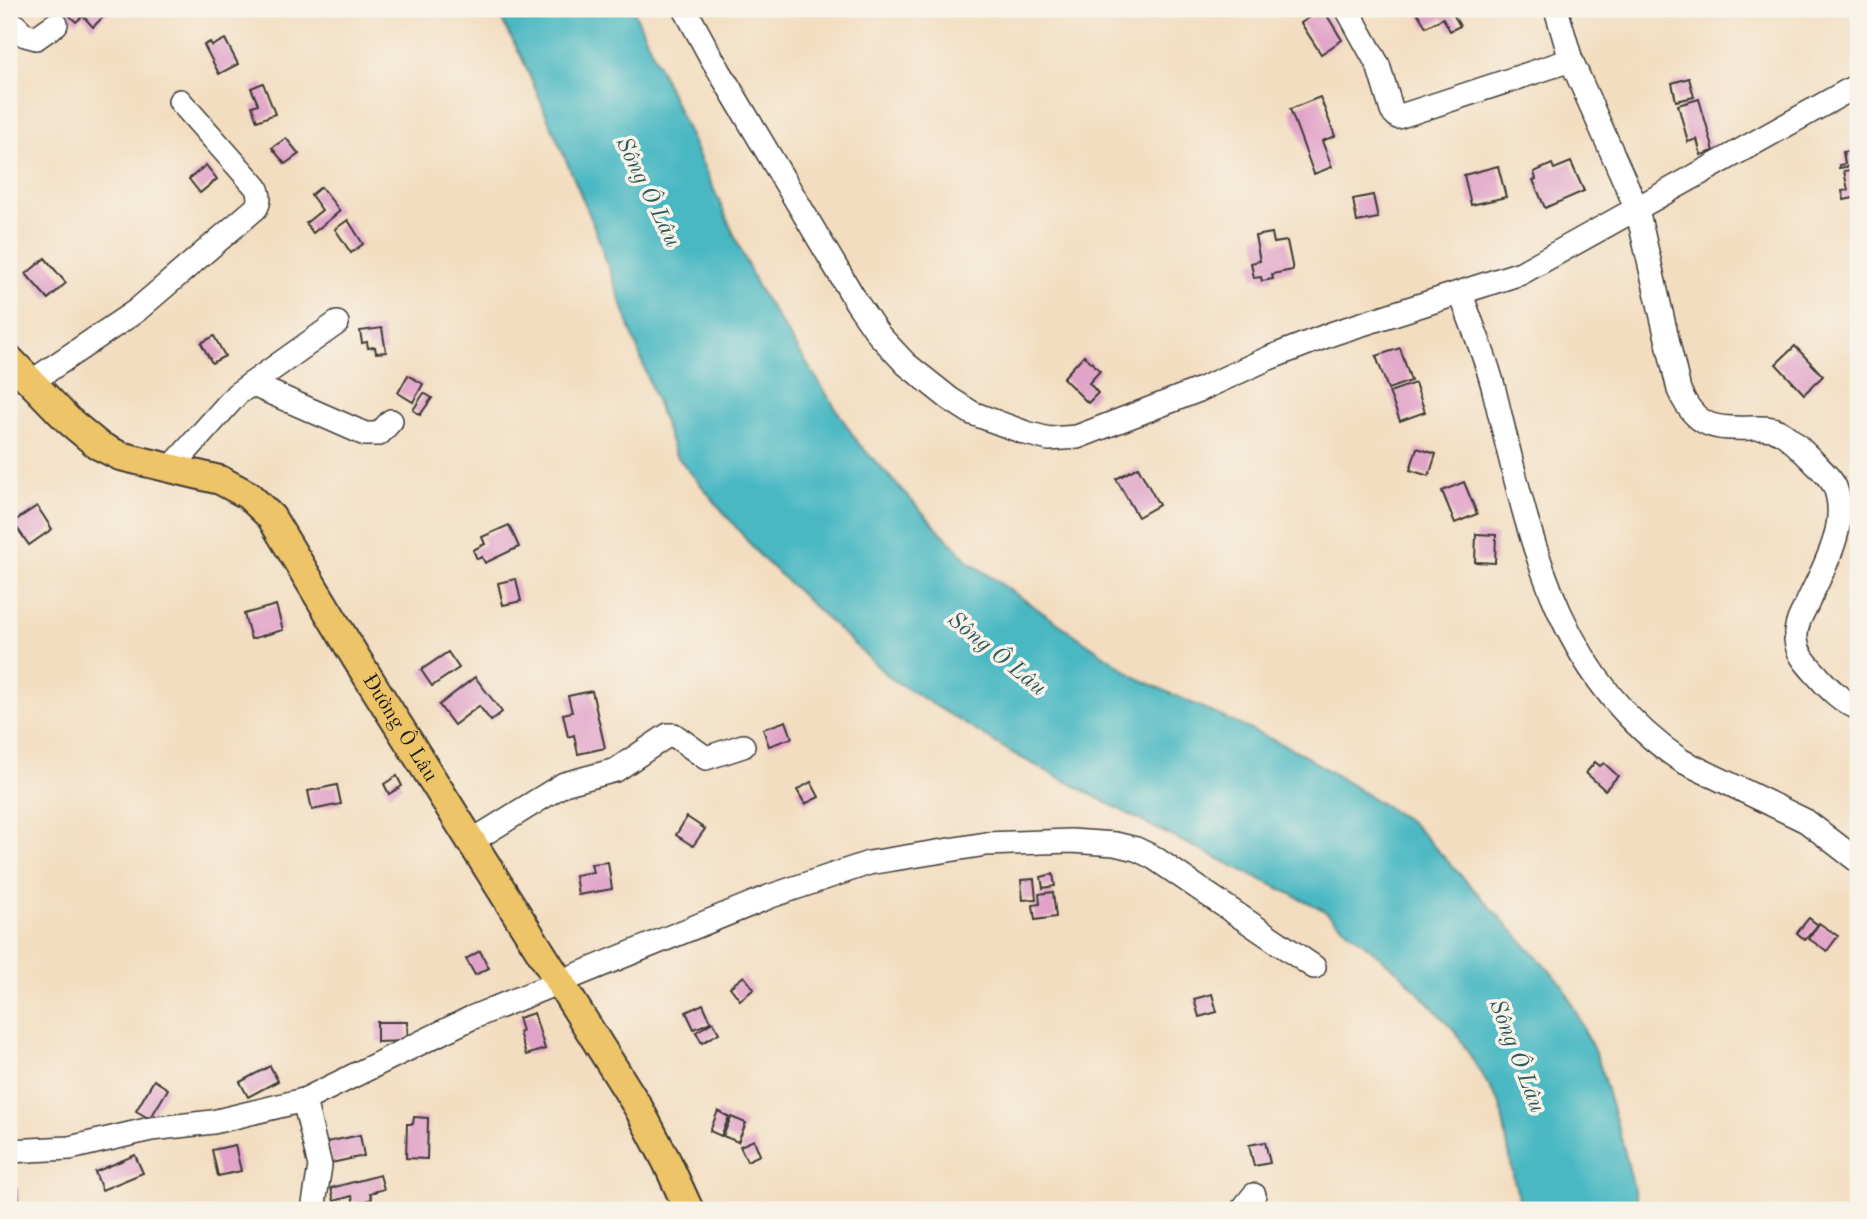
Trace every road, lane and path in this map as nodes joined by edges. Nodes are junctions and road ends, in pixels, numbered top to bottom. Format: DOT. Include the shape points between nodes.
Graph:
graph roads {
  1 [pos="685,9"];
  2 [pos="1347,9"];
  3 [pos="1556,9"];
  4 [pos="9,20"];
  5 [pos="57,24"];
  6 [pos="1571,60"];
  7 [pos="1858,85"];
  8 [pos="180,101"];
  9 [pos="1637,209"];
  10 [pos="1461,294"];
  11 [pos="337,323"];
  12 [pos="9,359"];
  13 [pos="32,382"];
  14 [pos="251,384"];
  15 [pos="391,421"];
  16 [pos="171,468"];
  17 [pos="1858,708"];
  18 [pos="743,746"];
  19 [pos="472,841"];
  20 [pos="1858,862"];
  21 [pos="1314,967"];
  22 [pos="561,983"];
  23 [pos="304,1100"];
  24 [pos="9,1151"];
  25 [pos="313,1210"];
  26 [pos="689,1210"];
  1 -- 10 [label="street" via="879,335 950,399 972,413 1026,433 1062,439 1091,433 1282,353"];
  2 -- 6 [label="street" via="1378,65 1398,117"];
  3 -- 6 [label="street"];
  4 -- 5 [label="street" via="25,35 36,38"];
  6 -- 9 [label="street"];
  7 -- 9 [label="street"];
  8 -- 13 [label="street" via="256,187 259,204 136,311"];
  9 -- 10 [label="street" via="1521,273"];
  9 -- 17 [label="street" via="1686,405 1710,426 1779,431 1835,487 1836,536 1799,621 1796,641 1803,659 1831,691"];
  10 -- 20 [label="street" via="1493,388 1521,505 1546,582 1600,682 1642,733 1663,749 1806,821"];
  11 -- 14 [label="street"];
  12 -- 13 [label="main road, Đường Ô Lâu"];
  13 -- 16 [label="main road, Đường Ô Lâu" via="98,445 120,456"];
  14 -- 15 [label="street" via="365,434 379,434"];
  14 -- 16 [label="street" via="229,402"];
  16 -- 19 [label="main road, Đường Ô Lâu" via="220,480 248,495 271,517"];
  18 -- 19 [label="street" via="706,758 668,735 616,770 564,784"];
  19 -- 22 [label="main road, Đường Ô Lâu"];
  21 -- 22 [label="street" via="1136,849 1044,842 986,844 869,863 771,896"];
  22 -- 23 [label="street" via="471,1018"];
  22 -- 26 [label="main road, Đường Ô Lâu" via="638,1107"];
  23 -- 24 [label="street" via="70,1148"];
  23 -- 25 [label="street" via="320,1166"];
}
